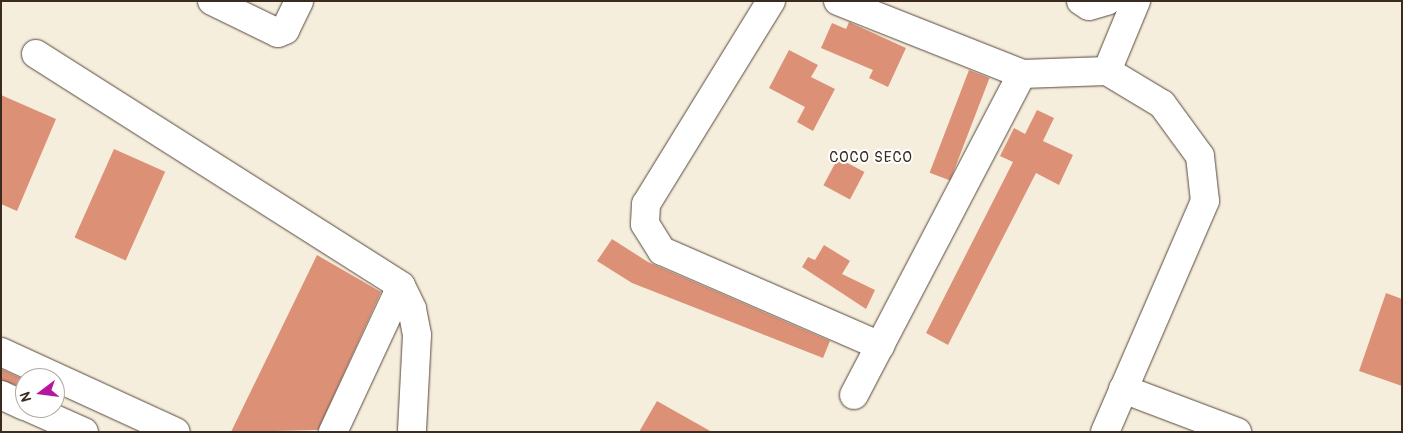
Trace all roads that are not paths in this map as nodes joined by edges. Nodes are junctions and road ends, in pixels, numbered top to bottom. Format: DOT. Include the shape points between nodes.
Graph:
graph roads {
  1 [pos="212,1"];
  2 [pos="299,1"];
  3 [pos="771,1"];
  4 [pos="1080,1"];
  5 [pos="1107,1"];
  6 [pos="1136,1"];
  7 [pos="853,4"];
  8 [pos="36,54"];
  9 [pos="1107,71"];
  10 [pos="1022,74"];
  11 [pos="400,286"];
  12 [pos="880,346"];
  13 [pos="1,352"];
  14 [pos="1123,389"];
  15 [pos="1,395"];
  16 [pos="854,395"];
  17 [pos="15,401"];
  18 [pos="52,418"];
  19 [pos="84,432"];
  20 [pos="176,432"];
  21 [pos="333,432"];
  22 [pos="412,432"];
  23 [pos="1104,432"];
  24 [pos="1237,432"];
  1 -- 2 [label="street" via="278,33 285,30"];
  3 -- 12 [label="street" via="646,204 650,238 662,251"];
  4 -- 5 [label="street" via="1089,6"];
  6 -- 9 [label="street"];
  7 -- 10 [label="street"];
  8 -- 11 [label="street"];
  9 -- 10 [label="street"];
  9 -- 14 [label="street" via="1162,104 1200,156 1206,201"];
  10 -- 12 [label="street"];
  11 -- 21 [label="street"];
  11 -- 22 [label="street" via="412,309 417,336"];
  12 -- 16 [label="street"];
  13 -- 20 [label="street"];
  14 -- 23 [label="street"];
  14 -- 24 [label="street"];
  15 -- 17 [label="street"];
  18 -- 19 [label="street"];
}
